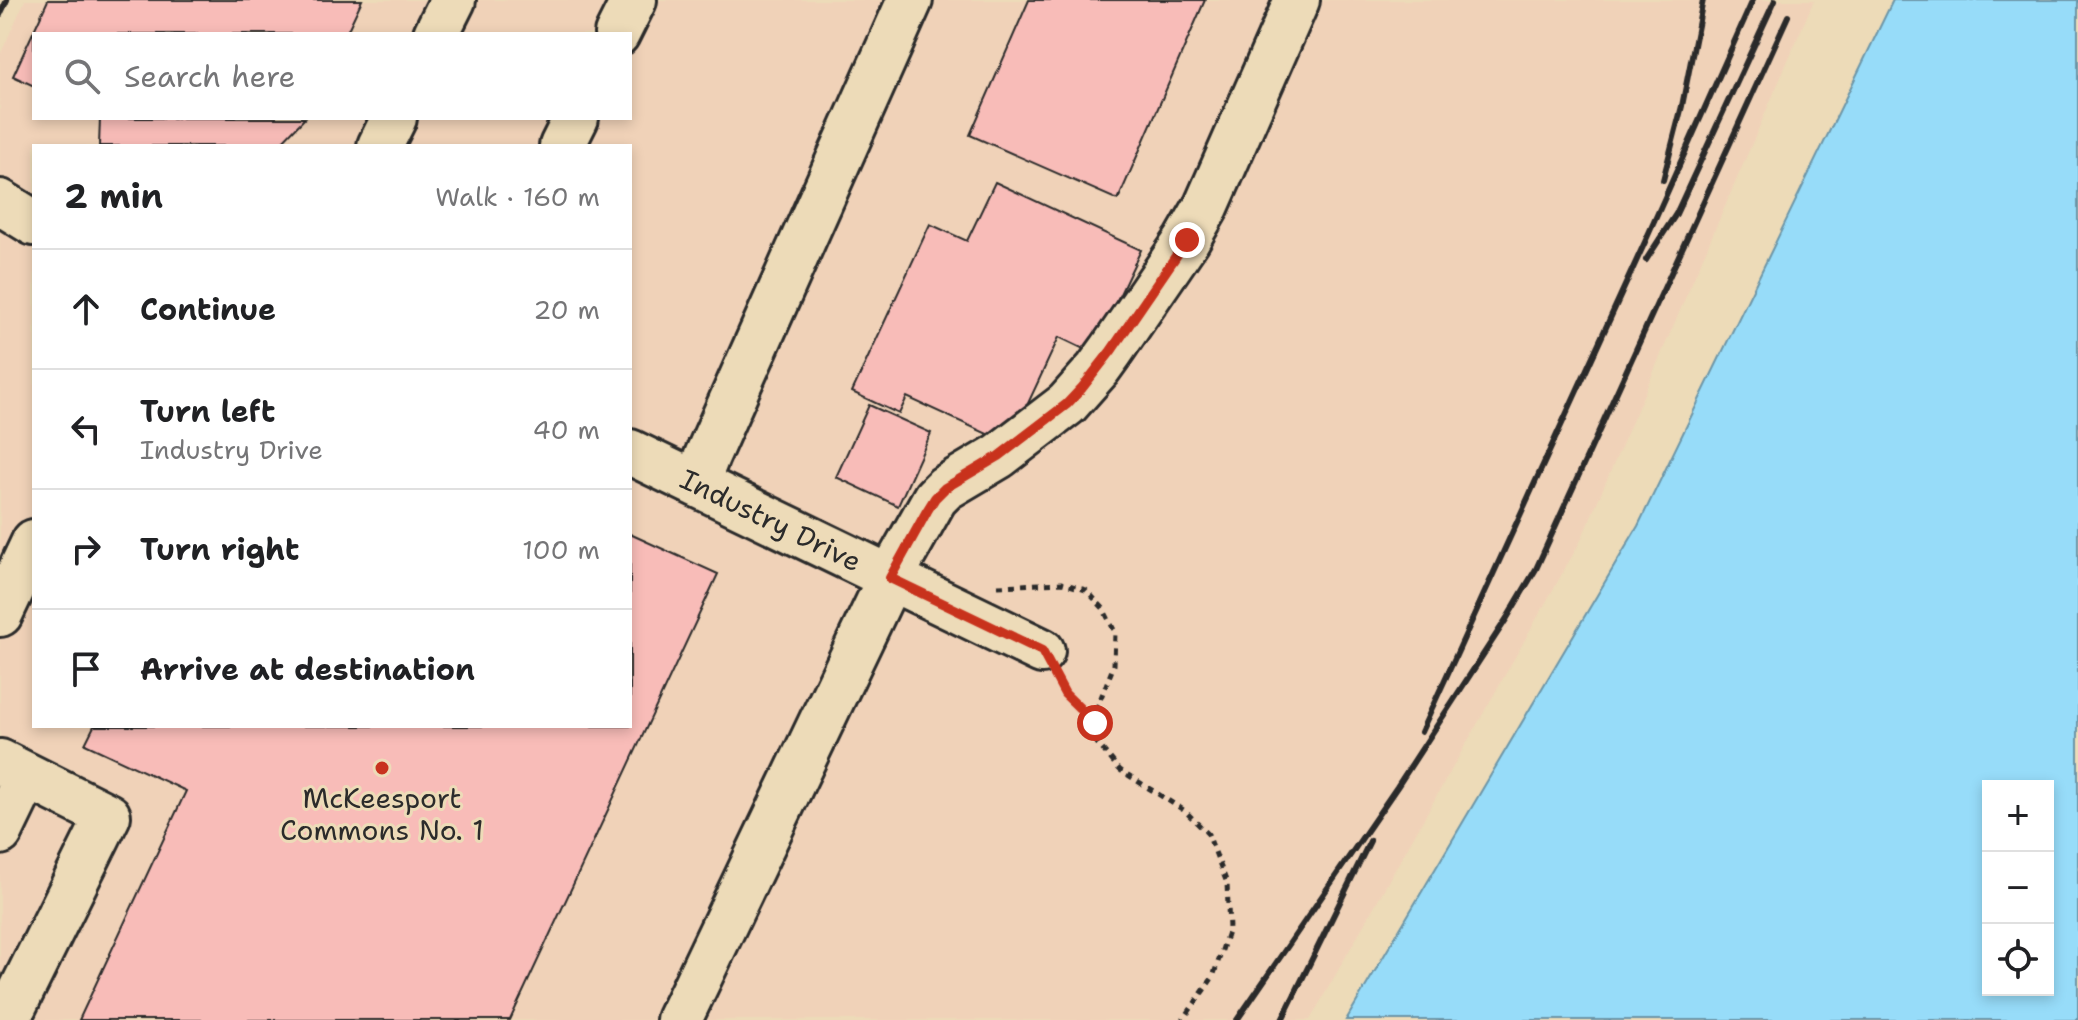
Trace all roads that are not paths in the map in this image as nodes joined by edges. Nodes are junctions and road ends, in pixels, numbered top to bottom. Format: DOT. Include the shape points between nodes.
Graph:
graph roads {
  1 [pos="453,0"];
  2 [pos="634,0"];
  3 [pos="910,0"];
  4 [pos="1297,0"];
  5 [pos="437,32"];
  6 [pos="618,32"];
  7 [pos="393,120"];
  8 [pos="575,120"];
  9 [pos="381,144"];
  10 [pos="563,144"];
  11 [pos="0,202"];
  12 [pos="32,222"];
  13 [pos="632,453"];
  14 [pos="696,484"];
  15 [pos="32,546"];
  16 [pos="890,578"];
  17 [pos="0,614"];
  18 [pos="1042,651"];
  19 [pos="13,769"];
  20 [pos="0,832"];
  21 [pos="7,1020"];
  22 [pos="679,1020"];
  1 -- 5 [label="street"];
  2 -- 6 [label="street"];
  3 -- 14 [label="street"];
  4 -- 16 [label="street" via="1206,207 1111,351 1067,404 935,498"];
  7 -- 9 [label="street"];
  8 -- 10 [label="street"];
  11 -- 12 [label="street"];
  13 -- 14 [label="street, Industry Drive"];
  14 -- 16 [label="street, Industry Drive"];
  15 -- 17 [label="street"];
  16 -- 18 [label="street, Industry Drive"];
  16 -- 22 [label="street"];
  19 -- 20 [label="street"];
  19 -- 21 [label="street" via="108,816"];
}
